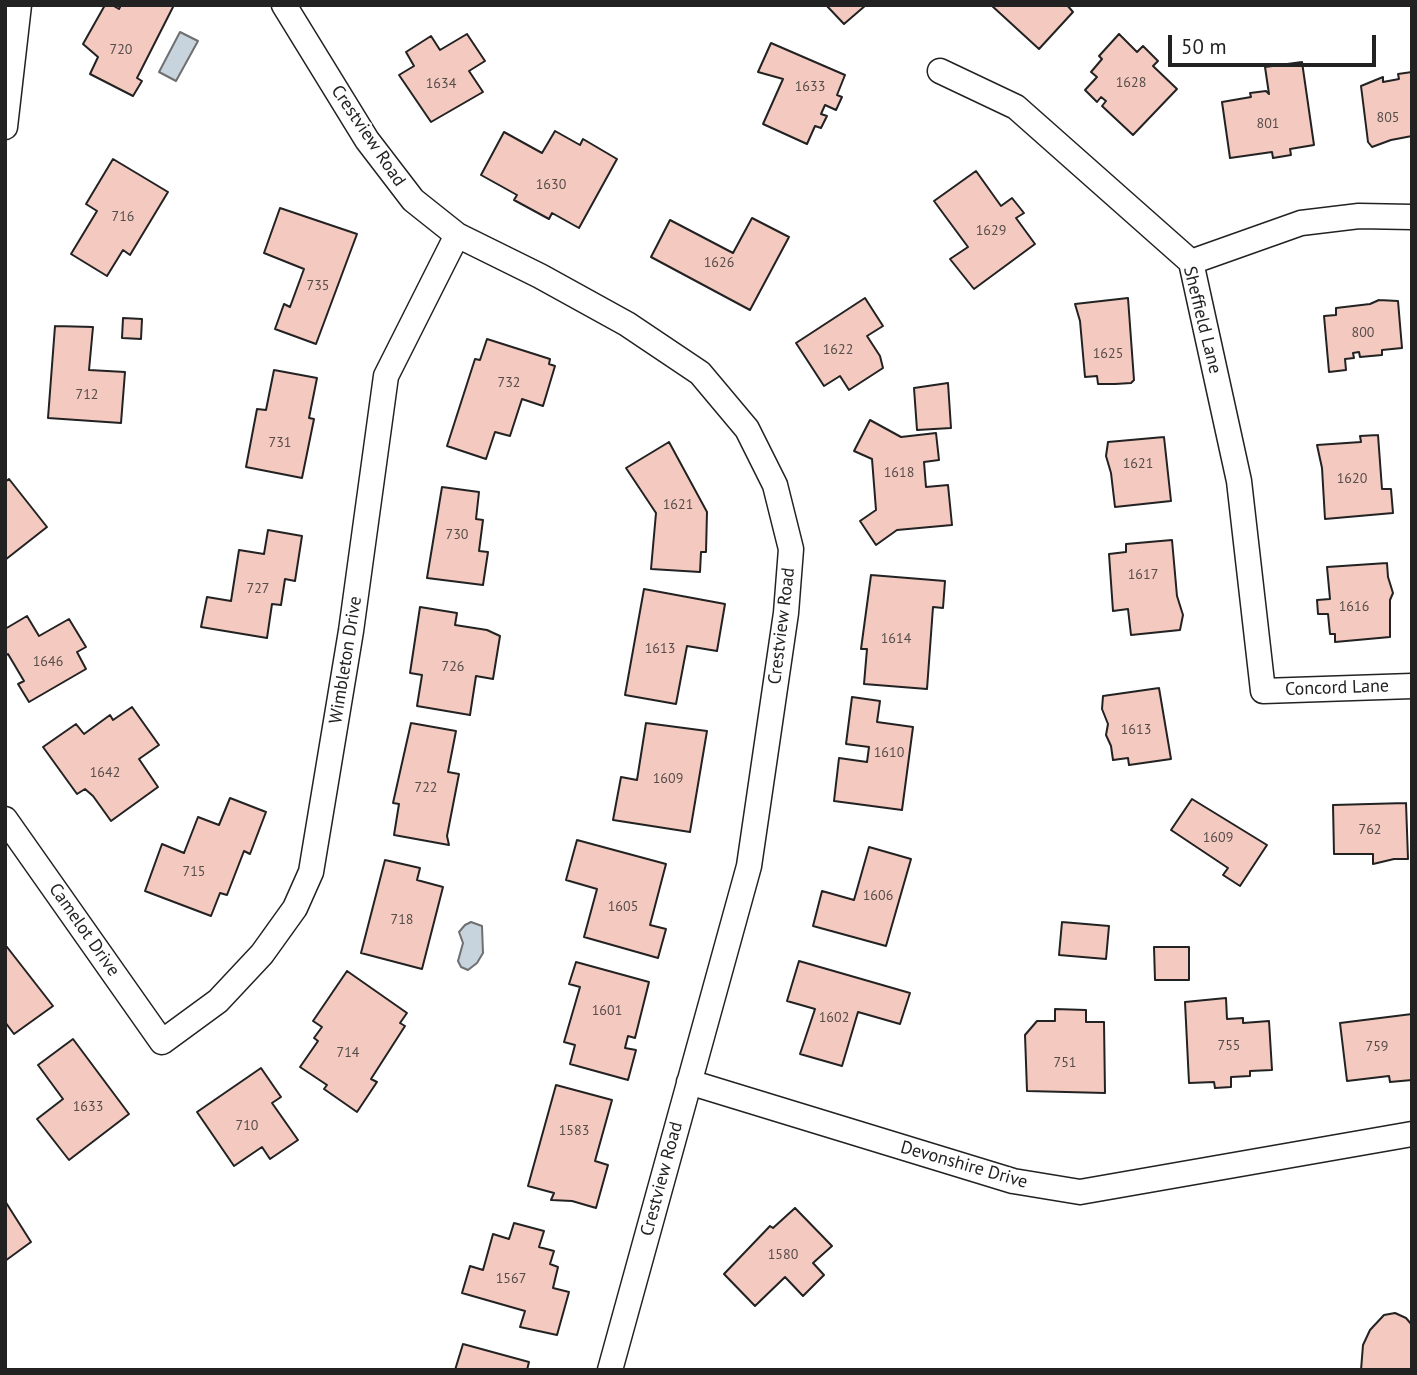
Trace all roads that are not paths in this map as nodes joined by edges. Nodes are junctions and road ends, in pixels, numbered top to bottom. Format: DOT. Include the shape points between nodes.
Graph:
graph roads {
  1 [pos="19,5"];
  2 [pos="284,5"];
  3 [pos="940,71"];
  4 [pos="5,127"];
  5 [pos="1412,217"];
  6 [pos="457,235"];
  7 [pos="1191,261"];
  8 [pos="1412,685"];
  9 [pos="1263,691"];
  10 [pos="5,818"];
  11 [pos="162,1042"];
  12 [pos="689,1082"];
  13 [pos="1412,1134"];
  14 [pos="610,1370"];
  1 -- 4 [label="street"];
  2 -- 6 [label="street, Crestview Road" via="367,140 413,200"];
  3 -- 7 [label="street, Sheffield Lane" via="1016,107"];
  5 -- 7 [label="street" via="1359,216 1301,223"];
  6 -- 11 [label="street, Wimbleton Drive" via="386,376 351,631 311,872 295,908 262,954 218,1001"];
  6 -- 12 [label="street, Crestview Road" via="627,324 700,373 747,429 775,485 791,549 786,613 749,866"];
  7 -- 9 [label="street, Sheffield Lane" via="1239,481"];
  8 -- 9 [label="street, Concord Lane"];
  10 -- 11 [label="street, Camelot Drive"];
  12 -- 13 [label="street, Devonshire Drive" via="1013,1181 1080,1192"];
  12 -- 14 [label="street, Crestview Road"];
}
